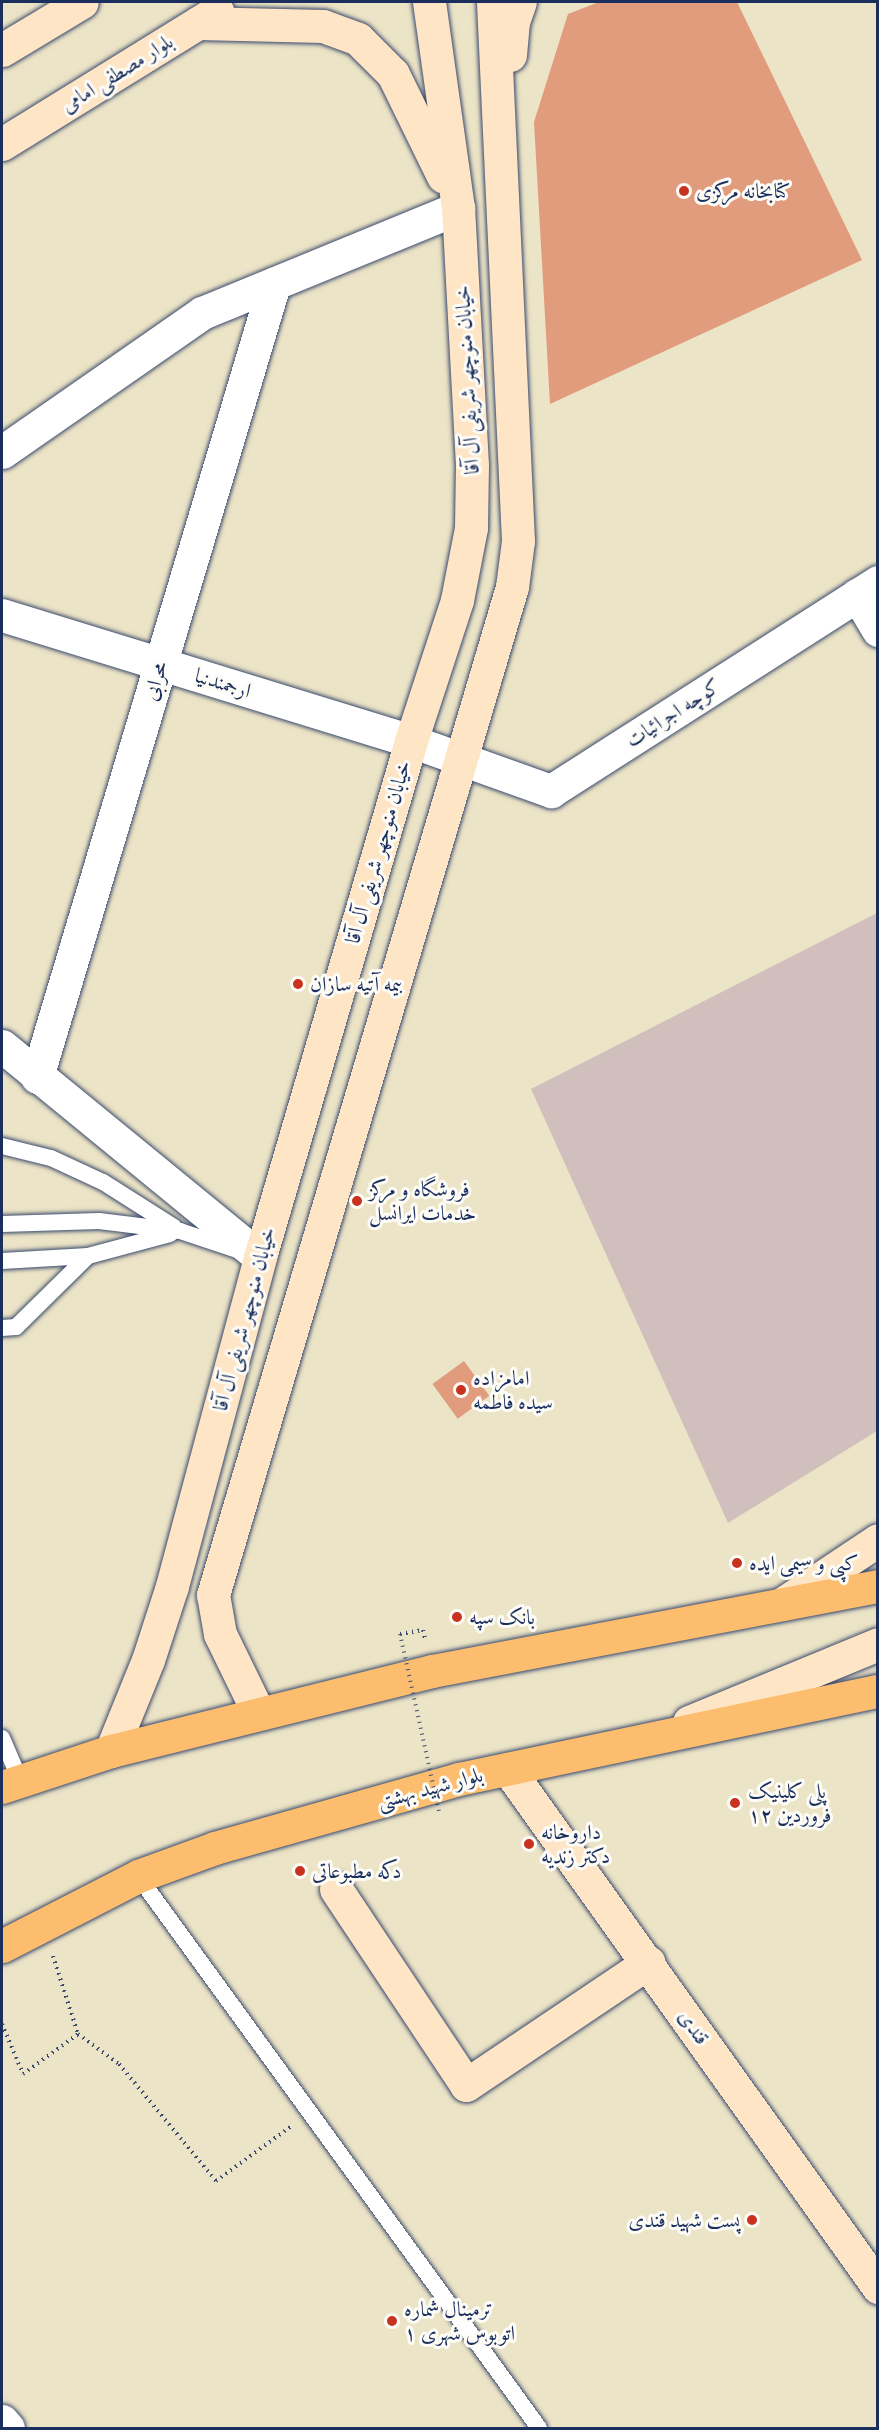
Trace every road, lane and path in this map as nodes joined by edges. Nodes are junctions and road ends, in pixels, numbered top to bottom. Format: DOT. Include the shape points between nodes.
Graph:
graph roads {
  1 [pos="82,2"];
  2 [pos="233,2"];
  3 [pos="429,2"];
  4 [pos="493,2"];
  5 [pos="520,2"];
  6 [pos="198,23"];
  7 [pos="2,50"];
  8 [pos="2,144"];
  9 [pos="500,159"];
  10 [pos="458,208"];
  11 [pos="274,284"];
  12 [pos="2,452"];
  13 [pos="867,589"];
  14 [pos="2,615"];
  15 [pos="878,630"];
  16 [pos="160,664"];
  17 [pos="411,741"];
  18 [pos="459,757"];
  19 [pos="2,1046"];
  20 [pos="37,1077"];
  21 [pos="2,1146"];
  22 [pos="2,1224"];
  23 [pos="180,1231"];
  24 [pos="88,1256"];
  25 [pos="260,1257"];
  26 [pos="2,1262"];
  27 [pos="9,1327"];
  28 [pos="2,1339"];
  29 [pos="878,1540"];
  30 [pos="878,1586"];
  31 [pos="782,1604"];
  32 [pos="423,1630"];
  33 [pos="878,1644"];
  34 [pos="878,1691"];
  35 [pos="258,1712"];
  36 [pos="2,1738"];
  37 [pos="640,1742"];
  38 [pos="111,1751"];
  39 [pos="508,1769"];
  40 [pos="11,1784"];
  41 [pos="438,1811"];
  42 [pos="138,1876"];
  43 [pos="336,1889"];
  44 [pos="42,1924"];
  45 [pos="2,1946"];
  46 [pos="649,1962"];
  47 [pos="2,2024"];
  48 [pos="78,2034"];
  49 [pos="310,2113"];
  50 [pos="878,2287"];
  51 [pos="2,2421"];
  52 [pos="8,2428"];
  53 [pos="538,2428"];
  1 -- 7 [label="main road"];
  2 -- 6 [label="main road, بلوار مصطفی امامی"];
  3 -- 10 [label="main road, خیابان منوچهر شریفی آل آقا"];
  4 -- 9 [label="main road, خیابان منوچهر شریفی آل آقا"];
  5 -- 9 [label="main road" via="513,22"];
  6 -- 8 [label="main road, بلوار مصطفی امامی"];
  6 -- 10 [label="main road" via="323,26 358,39 393,74"];
  9 -- 18 [label="main road, خیابان منوچهر شریفی آل آقا" via="518,541 512,587"];
  10 -- 11 [label="street"];
  10 -- 17 [label="main road, خیابان منوچهر شریفی آل آقا" via="472,465 471,528 457,600"];
  11 -- 12 [label="street" via="202,314"];
  11 -- 16 [label="street, محرابی"];
  13 -- 15 [label="street"];
  13 -- 18 [label="street, کوچه اجرائیات" via="551,791"];
  14 -- 16 [label="street, ارجمندنیا"];
  16 -- 17 [label="street, ارجمندنیا"];
  16 -- 20 [label="street, محرابی"];
  17 -- 18 [label="street, ارجمندنیا"];
  17 -- 25 [label="main road, خیابان منوچهر شریفی آل آقا"];
  18 -- 35 [label="main road, خیابان منوچهر شریفی آل آقا" via="213,1595 220,1634"];
  19 -- 20 [label="street"];
  20 -- 25 [label="street"];
  21 -- 23 [label="lane" via="51,1158 103,1182"];
  22 -- 23 [label="lane" via="99,1221"];
  23 -- 24 [label="lane"];
  23 -- 25 [label="lane"];
  24 -- 26 [label="lane"];
  24 -- 27 [label="lane"];
  25 -- 38 [label="main road, خیابان منوچهر شریفی آل آقا" via="172,1586 148,1660"];
  27 -- 28 [label="lane"];
  29 -- 31 [label="main road"];
  30 -- 31 [label="main road"];
  31 -- 35 [label="main road" via="432,1671"];
  32 -- 41 [label="path, bridge" via="400,1634"];
  33 -- 37 [label="main road"];
  34 -- 37 [label="main road, بلوار شهید بهشتی"];
  35 -- 38 [label="main road"];
  36 -- 40 [label="lane"];
  37 -- 39 [label="main road, بلوار شهید بهشتی"];
  38 -- 40 [label="main road"];
  39 -- 42 [label="main road, بلوار شهید بهشتی" via="459,1779 215,1848"];
  39 -- 46 [label="main road, قندی"];
  42 -- 44 [label="main road, بلوار شهید بهشتی"];
  42 -- 49 [label="lane"];
  43 -- 46 [label="main road" via="466,2085"];
  44 -- 45 [label="main road, بلوار شهید بهشتی"];
  44 -- 48 [label="path"];
  46 -- 50 [label="main road, قندی"];
  47 -- 48 [label="path" via="23,2074"];
  48 -- 49 [label="path" via="119,2064 216,2181"];
  49 -- 53 [label="lane"];
  51 -- 52 [label="street"];
}
